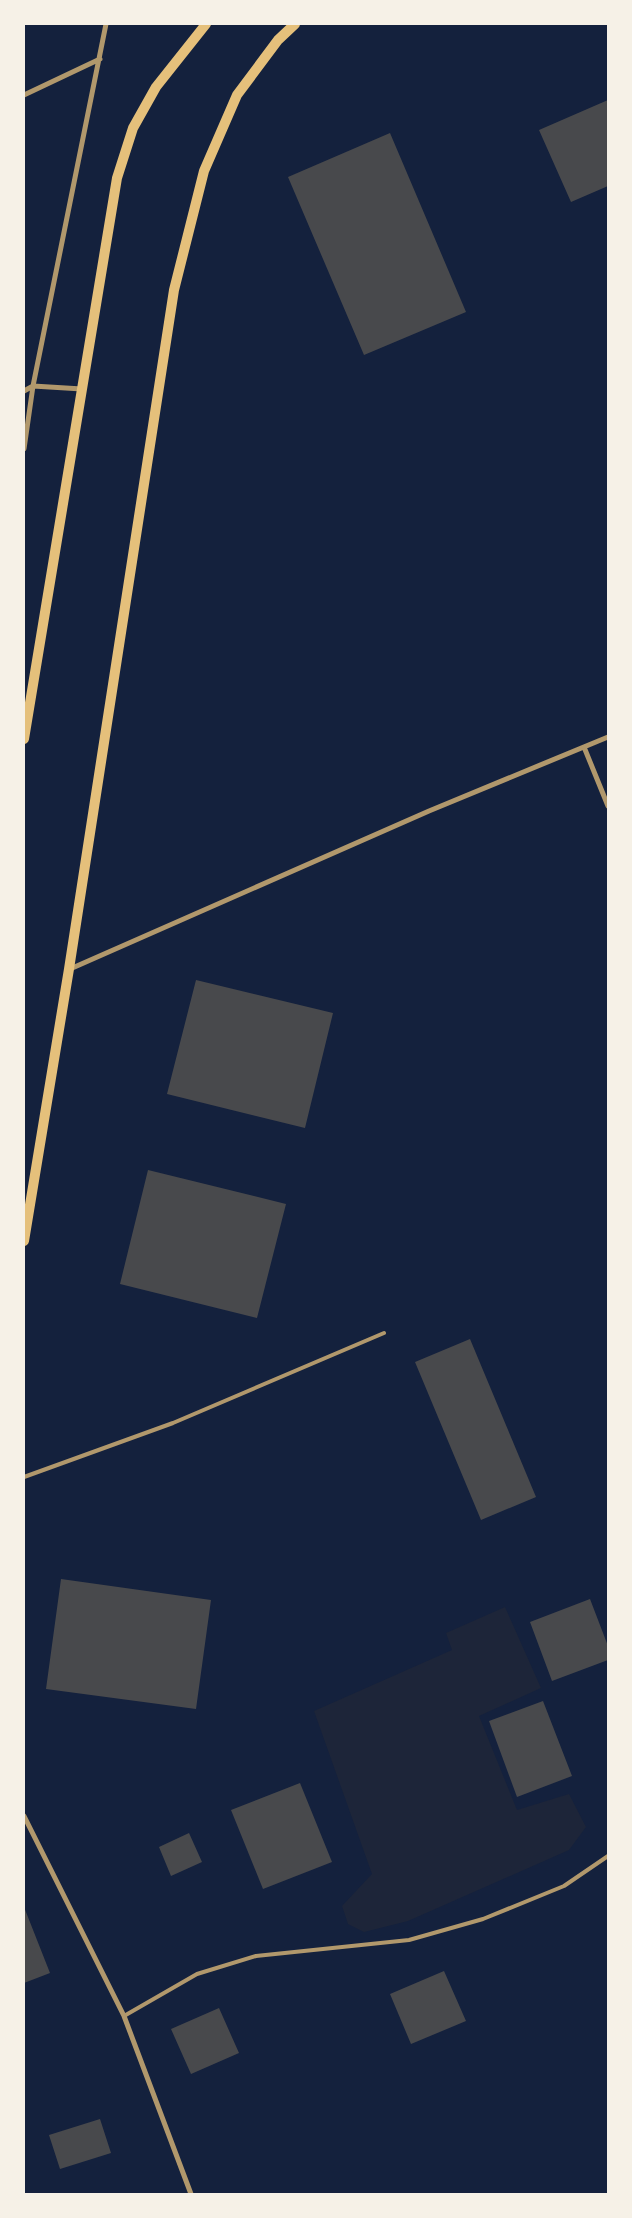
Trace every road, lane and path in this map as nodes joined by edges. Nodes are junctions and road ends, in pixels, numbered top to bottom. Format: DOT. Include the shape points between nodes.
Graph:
graph roads {
  1 [pos="106,24"];
  2 [pos="206,24"];
  3 [pos="295,24"];
  4 [pos="100,59"];
  5 [pos="24,95"];
  6 [pos="33,386"];
  7 [pos="82,389"];
  8 [pos="24,391"];
  9 [pos="24,449"];
  10 [pos="608,737"];
  11 [pos="24,739"];
  12 [pos="584,747"];
  13 [pos="608,806"];
  14 [pos="69,969"];
  15 [pos="24,1241"];
  16 [pos="384,1333"];
  17 [pos="24,1477"];
  18 [pos="24,1816"];
  19 [pos="608,1856"];
  20 [pos="124,2016"];
  21 [pos="191,2194"];
  1 -- 4 [label="street"];
  2 -- 7 [label="main road" via="156,87 133,128 117,178"];
  3 -- 14 [label="main road" via="278,40 237,95 204,171 174,290"];
  4 -- 5 [label="street"];
  4 -- 6 [label="street"];
  6 -- 7 [label="street"];
  6 -- 8 [label="street"];
  6 -- 9 [label="street"];
  7 -- 11 [label="main road"];
  10 -- 12 [label="street"];
  12 -- 13 [label="street"];
  12 -- 14 [label="street" via="429,811"];
  14 -- 15 [label="main road"];
  16 -- 17 [label="lane" via="173,1423"];
  18 -- 20 [label="street"];
  19 -- 20 [label="lane" via="564,1886 483,1919 409,1940 256,1956 197,1974"];
  20 -- 21 [label="street"];
}
